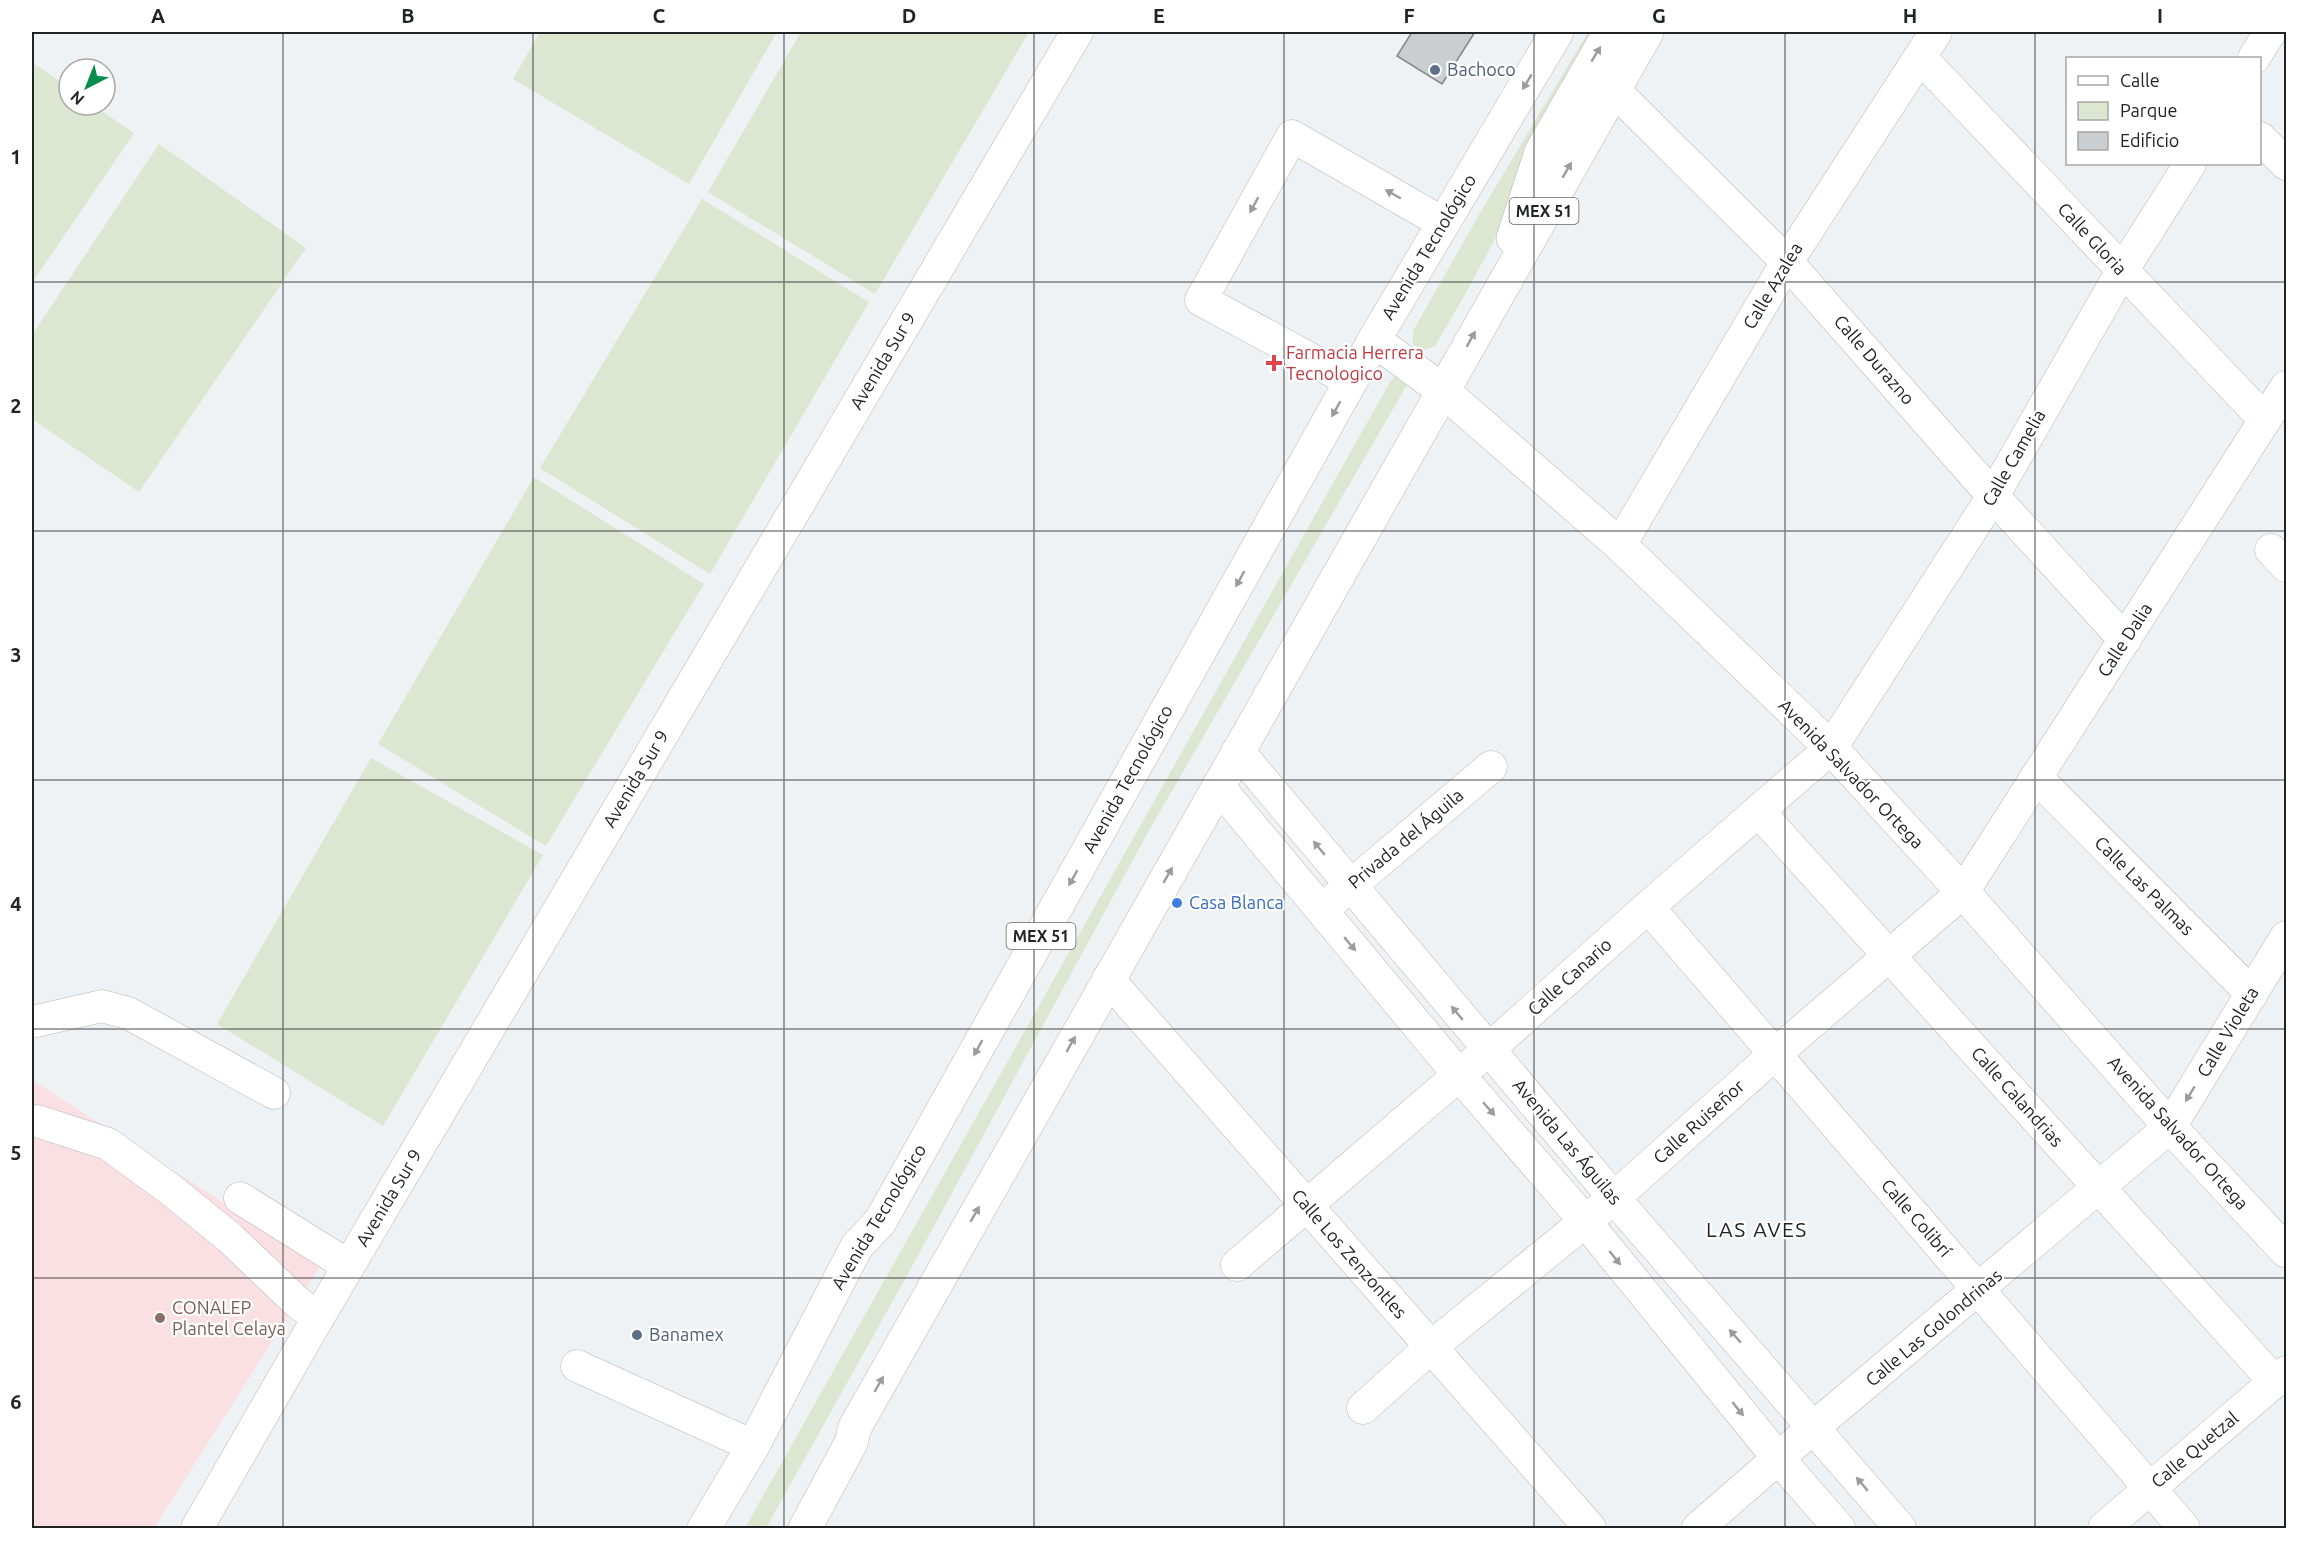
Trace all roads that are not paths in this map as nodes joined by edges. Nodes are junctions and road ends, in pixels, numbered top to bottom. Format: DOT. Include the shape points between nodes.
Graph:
graph roads {
  1 [pos="1077,32"];
  2 [pos="1557,32"];
  3 [pos="1610,32"];
  4 [pos="1647,32"];
  5 [pos="2270,32"];
  6 [pos="1928,44"];
  7 [pos="2255,57"];
  8 [pos="1613,89"];
  9 [pos="2261,140"];
  10 [pos="2286,164"];
  11 [pos="2189,165"];
  12 [pos="1443,224"];
  13 [pos="1787,261"];
  14 [pos="2122,271"];
  15 [pos="1493,300"];
  16 [pos="1374,340"];
  17 [pos="1351,381"];
  18 [pos="2286,387"];
  19 [pos="1442,390"];
  20 [pos="2265,420"];
  21 [pos="1993,496"];
  22 [pos="1620,545"];
  23 [pos="2125,640"];
  24 [pos="1831,748"];
  25 [pos="1238,751"];
  26 [pos="1491,767"];
  27 [pos="2036,777"];
  28 [pos="1218,786"];
  29 [pos="1758,811"];
  30 [pos="1351,886"];
  31 [pos="1963,892"];
  32 [pos="1648,907"];
  33 [pos="1322,911"];
  34 [pos="2286,937"];
  35 [pos="1890,956"];
  36 [pos="1108,979"];
  37 [pos="2252,994"];
  38 [pos="32,1022"];
  39 [pos="1488,1050"];
  40 [pos="1775,1054"];
  41 [pos="1459,1075"];
  42 [pos="274,1093"];
  43 [pos="38,1121"];
  44 [pos="2170,1127"];
  45 [pos="2099,1188"];
  46 [pos="240,1198"];
  47 [pos="1614,1198"];
  48 [pos="1306,1204"];
  49 [pos="1585,1221"];
  50 [pos="880,1222"];
  51 [pos="2286,1251"];
  52 [pos="1237,1265"];
  53 [pos="349,1266"];
  54 [pos="1979,1290"];
  55 [pos="318,1318"];
  56 [pos="1431,1347"];
  57 [pos="577,1366"];
  58 [pos="2281,1377"];
  59 [pos="1363,1408"];
  60 [pos="855,1427"];
  61 [pos="1814,1427"];
  62 [pos="753,1446"];
  63 [pos="1778,1458"];
  64 [pos="2150,1489"];
  65 [pos="197,1528"];
  66 [pos="704,1528"];
  67 [pos="718,1528"];
  68 [pos="795,1528"];
  69 [pos="805,1528"];
  70 [pos="1590,1528"];
  71 [pos="1698,1528"];
  72 [pos="1839,1528"];
  73 [pos="1900,1528"];
  74 [pos="2104,1528"];
  75 [pos="2184,1528"];
  1 -- 53 [label="street, Avenida Sur 9"];
  2 -- 12 [label="main road, Avenida Tecnológico / MEX 51, one-way"];
  15 -- 3 [label="main road, one-way" via="1540,152"];
  4 -- 8 [label="main road, MEX 51"];
  5 -- 7 [label="street"];
  6 -- 13 [label="street, Calle Azalea"];
  6 -- 14 [label="street, Calle Gloria"];
  8 -- 13 [label="street, Calle Durazno"];
  15 -- 8 [label="main road, MEX 51, one-way"];
  9 -- 10 [label="street"];
  11 -- 14 [label="street, Calle Camelia"];
  12 -- 16 [label="main road, Avenida Tecnológico / MEX 51"];
  12 -- 17 [label="street, one-way" via="1292,136 1201,300"];
  13 -- 21 [label="street, Calle Durazno"];
  13 -- 22 [label="street, Calle Azalea"];
  14 -- 20 [label="street, Calle Gloria"];
  14 -- 21 [label="street, Calle Camelia"];
  19 -- 15 [label="main road, MEX 51, one-way"];
  16 -- 17 [label="main road, Avenida Tecnológico / MEX 51"];
  16 -- 19 [label="main road, Avenida Salvador Ortega"];
  17 -- 50 [label="main road, Avenida Tecnológico / MEX 51, one-way"];
  18 -- 20 [label="street, Calle Dalia"];
  19 -- 22 [label="main road, Avenida Salvador Ortega"];
  19 -- 25 [label="main road, MEX 51"];
  20 -- 23 [label="street, Calle Dalia"];
  21 -- 23 [label="street, Calle Durazno"];
  21 -- 24 [label="street, Calle Camelia"];
  22 -- 24 [label="main road, Avenida Salvador Ortega"];
  23 -- 27 [label="street, Calle Dalia"];
  24 -- 29 [label="street, Calle Canario"];
  24 -- 31 [label="main road, Avenida Salvador Ortega"];
  25 -- 28 [label="main road, MEX 51"];
  30 -- 25 [label="street, Avenida Las Águilas, one-way"];
  26 -- 30 [label="street, Privada del Águila"];
  27 -- 31 [label="street, Calle Dalia"];
  27 -- 37 [label="street, Calle Las Palmas"];
  28 -- 33 [label="street, Avenida Las Águilas"];
  36 -- 28 [label="main road, MEX 51, one-way"];
  29 -- 32 [label="street, Calle Canario"];
  29 -- 35 [label="street, Calle Calandrias"];
  30 -- 33 [label="street, Privada del Águila"];
  39 -- 30 [label="street, Avenida Las Águilas, one-way"];
  31 -- 35 [label="street, Calle Ruiseñor"];
  31 -- 44 [label="main road, Avenida Salvador Ortega"];
  32 -- 39 [label="street, Calle Canario"];
  32 -- 40 [label="street, Calle Colibrí"];
  33 -- 41 [label="street, Avenida Las Águilas, one-way"];
  34 -- 37 [label="street, Calle Violeta"];
  35 -- 40 [label="street, Calle Ruiseñor"];
  35 -- 45 [label="street, Calle Calandrias"];
  36 -- 48 [label="street, Calle Los Zenzontles"];
  60 -- 36 [label="main road, MEX 51, one-way"];
  37 -- 44 [label="street, Calle Violeta, one-way"];
  38 -- 42 [label="street" via="102,1006 128,1013"];
  39 -- 41 [label="street, Calle Canario"];
  39 -- 47 [label="street, Avenida Las Águilas"];
  40 -- 47 [label="street, Calle Ruiseñor"];
  40 -- 54 [label="street, Calle Colibrí"];
  41 -- 48 [label="street, Calle Canario"];
  41 -- 49 [label="street, Avenida Las Águilas, one-way"];
  43 -- 55 [label="street" via="108,1144 213,1224"];
  44 -- 45 [label="street, Calle Las Golondrinas"];
  44 -- 51 [label="main road, Avenida Salvador Ortega"];
  45 -- 54 [label="street, Calle Las Golondrinas"];
  45 -- 58 [label="street, Calle Calandrias"];
  46 -- 53 [label="street"];
  47 -- 49 [label="street, Calle Ruiseñor"];
  61 -- 47 [label="street, Avenida Las Águilas, one-way"];
  48 -- 52 [label="street, Calle Canario"];
  48 -- 56 [label="street, Calle Los Zenzontles"];
  49 -- 56 [label="street, Calle Ruiseñor"];
  49 -- 63 [label="street, Avenida Las Águilas, one-way"];
  50 -- 62 [label="main road, Avenida Tecnológico / MEX 51" via="857,1246"];
  50 -- 67 [label="main road" via="810,1364"];
  53 -- 55 [label="street, Avenida Sur 9"];
  54 -- 61 [label="street, Calle Las Golondrinas"];
  54 -- 64 [label="street, Calle Colibrí"];
  55 -- 65 [label="street, Avenida Sur 9"];
  56 -- 59 [label="street, Calle Ruiseñor"];
  56 -- 70 [label="street, Calle Los Zenzontles"];
  57 -- 62 [label="street"];
  58 -- 64 [label="street, Calle Quetzal"];
  60 -- 68 [label="main road"];
  60 -- 69 [label="main road, MEX 51" via="851,1443"];
  61 -- 63 [label="street, Calle Las Golondrinas"];
  73 -- 61 [label="street, Avenida Las Águilas, one-way"];
  62 -- 66 [label="main road, Avenida Tecnológico / MEX 51"];
  63 -- 71 [label="street, Calle Las Golondrinas"];
  63 -- 72 [label="street, Avenida Las Águilas"];
  64 -- 74 [label="street, Calle Quetzal"];
  64 -- 75 [label="street, Calle Colibrí"];
}
